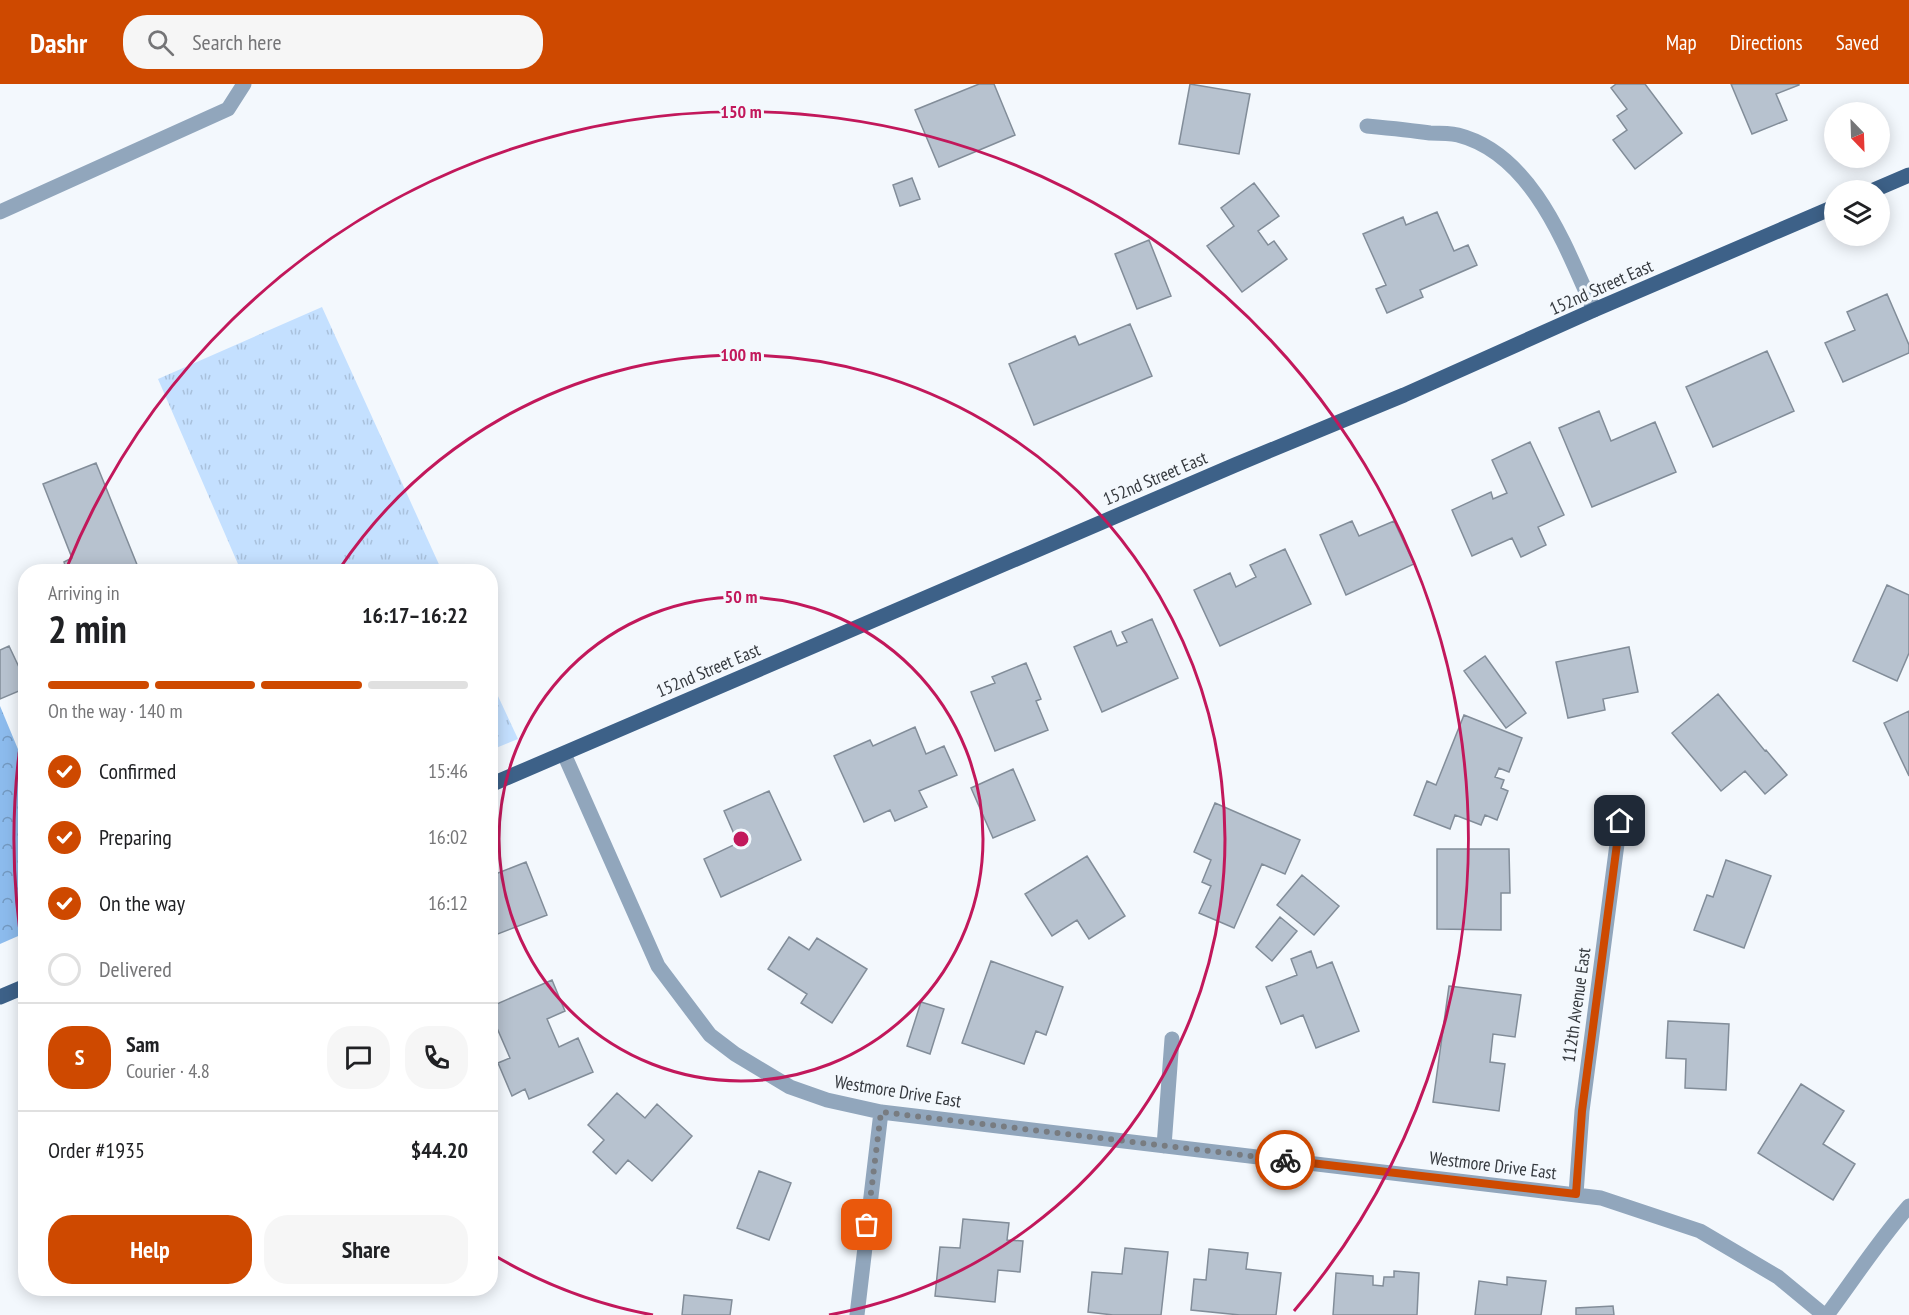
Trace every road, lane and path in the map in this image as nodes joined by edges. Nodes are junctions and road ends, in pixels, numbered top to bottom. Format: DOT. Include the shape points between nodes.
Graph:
graph roads {
  1 [pos="244,84"];
  2 [pos="1366,126"];
  3 [pos="1909,175"];
  4 [pos="1890,183"];
  5 [pos="1824,211"];
  6 [pos="0,212"];
  7 [pos="1594,310"];
  8 [pos="564,754"];
  9 [pos="498,782"];
  10 [pos="1620,821"];
  11 [pos="18,989"];
  12 [pos="0,997"];
  13 [pos="1172,1039"];
  14 [pos="881,1112"];
  15 [pos="1164,1146"];
  16 [pos="1576,1194"];
  17 [pos="1909,1206"];
  18 [pos="857,1315"];
  19 [pos="1825,1315"];
  1 -- 6 [label="street" via="228,109"];
  2 -- 7 [label="street" via="1458,135 1486,147 1507,162 1548,213"];
  3 -- 4 [label="main road"];
  5 -- 7 [label="main road, 152nd Street East"];
  7 -- 8 [label="main road, 152nd Street East"];
  8 -- 9 [label="main road, 152nd Street East"];
  8 -- 14 [label="street, Westmore Drive East" via="658,966 710,1035 790,1086 827,1100"];
  10 -- 16 [label="street, 112th Avenue East" via="1582,1111"];
  11 -- 12 [label="main road"];
  13 -- 15 [label="street"];
  14 -- 15 [label="street, Westmore Drive East"];
  14 -- 18 [label="street"];
  15 -- 16 [label="street, Westmore Drive East"];
  16 -- 19 [label="street, Westmore Drive East" via="1623,1204 1700,1231 1778,1277"];
  17 -- 19 [label="street"];
}
